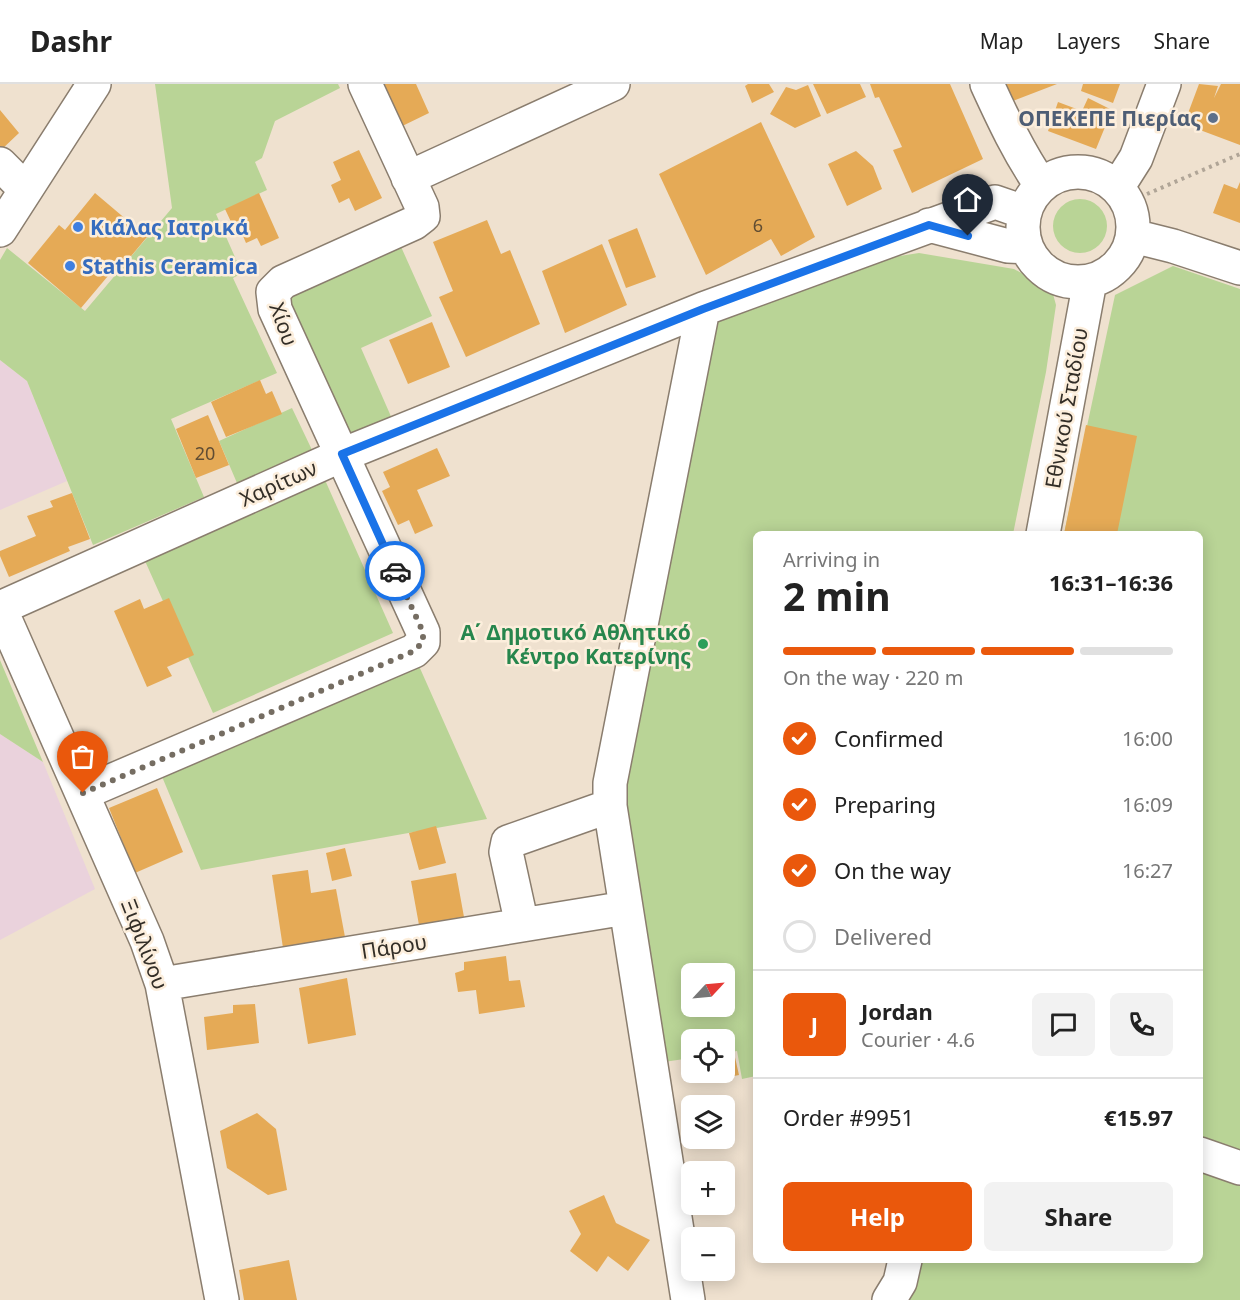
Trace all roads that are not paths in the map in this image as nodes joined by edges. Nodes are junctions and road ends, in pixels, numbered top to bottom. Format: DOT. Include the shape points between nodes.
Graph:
graph roads {
  1 [pos="94,84"];
  2 [pos="365,84"];
  3 [pos="613,84"];
  4 [pos="987,84"];
  5 [pos="1164,84"];
  6 [pos="1018,147"];
  7 [pos="0,164"];
  8 [pos="408,178"];
  9 [pos="1121,183"];
  10 [pos="1041,184"];
  11 [pos="25,189"];
  12 [pos="1009,207"];
  13 [pos="929,225"];
  14 [pos="0,230"];
  15 [pos="1132,236"];
  16 [pos="1026,247"];
  17 [pos="1240,267"];
  18 [pos="1090,281"];
  19 [pos="703,309"];
  20 [pos="342,454"];
  21 [pos="1044,531"];
  22 [pos="0,608"];
  23 [pos="83,793"];
  24 [pos="610,806"];
  25 [pos="626,908"];
  26 [pos="522,925"];
  27 [pos="162,984"];
  28 [pos="1203,1155"];
  29 [pos="1240,1168"];
  30 [pos="904,1263"];
  31 [pos="222,1300"];
  32 [pos="688,1300"];
  33 [pos="889,1300"];
  1 -- 11 [label="street"];
  2 -- 8 [label="street, Χίου"];
  3 -- 8 [label="street"];
  4 -- 6 [label="street"];
  5 -- 9 [label="street" via="1136,158"];
  6 -- 10 [label="street"];
  6 -- 12 [label="street" via="1016,169 1007,190"];
  7 -- 11 [label="street"];
  8 -- 20 [label="street, Χίου" via="423,216 283,282 273,292 274,309"];
  9 -- 10 [label="street" via="1072,171"];
  9 -- 15 [label="street" via="1131,210"];
  10 -- 12 [label="street" via="1031,197"];
  11 -- 14 [label="street"];
  12 -- 13 [label="street, Χαρίτων"];
  12 -- 16 [label="street"];
  13 -- 16 [label="street" via="1008,246"];
  13 -- 19 [label="street, Χαρίτων"];
  15 -- 17 [label="street"];
  15 -- 18 [label="street" via="1122,260"];
  16 -- 18 [label="street" via="1036,264 1052,276 1070,282"];
  18 -- 21 [label="street, Εθνικού Σταδίου"];
  19 -- 20 [label="street, Χαρίτων"];
  19 -- 24 [label="street" via="610,783"];
  20 -- 22 [label="street, Χαρίτων"];
  20 -- 23 [label="street, Χίου" via="423,632 423,642 414,651"];
  22 -- 23 [label="street, Ξιφιλίνου"];
  23 -- 27 [label="street, Ξιφιλίνου"];
  24 -- 25 [label="street"];
  24 -- 26 [label="street" via="508,842 506,852"];
  25 -- 26 [label="street, Πάρου"];
  25 -- 32 [label="street"];
  26 -- 27 [label="street, Πάρου"];
  27 -- 31 [label="street, Ξιφιλίνου"];
  28 -- 29 [label="street"];
  30 -- 33 [label="street" via="900,1282"];
}
